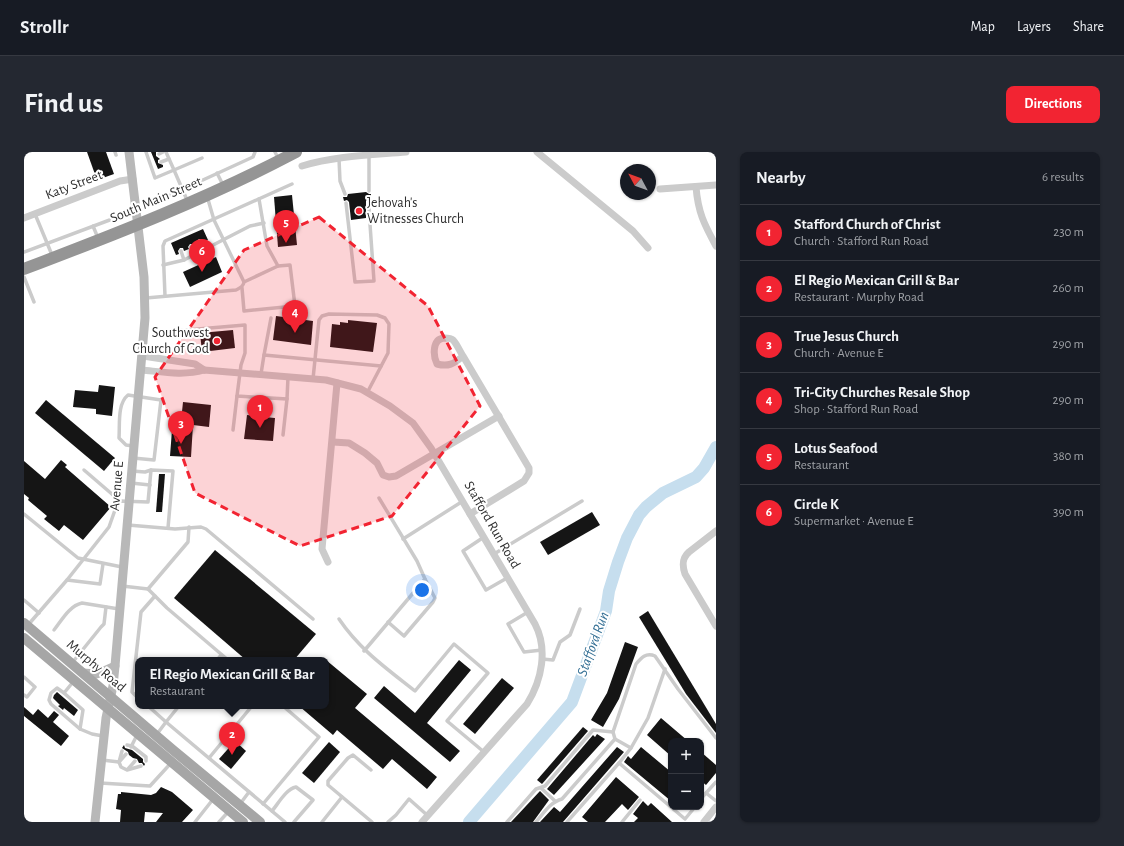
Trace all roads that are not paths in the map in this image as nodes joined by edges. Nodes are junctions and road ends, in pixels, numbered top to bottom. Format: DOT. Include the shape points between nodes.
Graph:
graph roads {
  1 [pos="129,152"];
  2 [pos="146,152"];
  3 [pos="164,152"];
  4 [pos="255,152"];
  5 [pos="296,152"];
  6 [pos="406,152"];
  7 [pos="538,152"];
  8 [pos="159,154"];
  9 [pos="342,156"];
  10 [pos="369,156"];
  11 [pos="153,157"];
  12 [pos="277,157"];
  13 [pos="148,158"];
  14 [pos="202,158"];
  15 [pos="168,159"];
  16 [pos="162,162"];
  17 [pos="156,164"];
  18 [pos="151,166"];
  19 [pos="302,166"];
  20 [pos="174,170"];
  21 [pos="217,173"];
  22 [pos="133,179"];
  23 [pos="292,184"];
  24 [pos="716,185"];
  25 [pos="696,186"];
  26 [pos="224,188"];
  27 [pos="182,189"];
  28 [pos="660,189"];
  29 [pos="369,191"];
  30 [pos="345,194"];
  31 [pos="168,196"];
  32 [pos="207,196"];
  33 [pos="259,199"];
  34 [pos="370,200"];
  35 [pos="189,203"];
  36 [pos="346,203"];
  37 [pos="35,214"];
  38 [pos="123,215"];
  39 [pos="24,218"];
  40 [pos="214,220"];
  41 [pos="138,224"];
  42 [pos="264,224"];
  43 [pos="93,226"];
  44 [pos="195,228"];
  45 [pos="185,232"];
  46 [pos="197,233"];
  47 [pos="174,236"];
  48 [pos="187,237"];
  49 [pos="98,240"];
  50 [pos="224,240"];
  51 [pos="177,242"];
  52 [pos="200,242"];
  53 [pos="47,243"];
  54 [pos="716,246"];
  55 [pos="191,247"];
  56 [pos="648,248"];
  57 [pos="204,250"];
  58 [pos="181,251"];
  59 [pos="24,252"];
  60 [pos="195,254"];
  61 [pos="53,258"];
  62 [pos="184,260"];
  63 [pos="163,265"];
  64 [pos="278,266"];
  65 [pos="24,269"];
  66 [pos="24,277"];
  67 [pos="244,282"];
  68 [pos="242,288"];
  69 [pos="165,296"];
  70 [pos="146,298"];
  71 [pos="34,302"];
  72 [pos="271,318"];
  73 [pos="163,332"];
  74 [pos="264,355"];
  75 [pos="143,356"];
  76 [pos="463,356"];
  77 [pos="315,360"];
  78 [pos="381,366"];
  79 [pos="142,370"];
  80 [pos="204,370"];
  81 [pos="240,373"];
  82 [pos="261,375"];
  83 [pos="288,377"];
  84 [pos="313,379"];
  85 [pos="337,383"];
  86 [pos="367,393"];
  87 [pos="237,396"];
  88 [pos="139,397"];
  89 [pos="287,399"];
  90 [pos="498,416"];
  91 [pos="233,430"];
  92 [pos="283,434"];
  93 [pos="333,442"];
  94 [pos="135,446"];
  95 [pos="434,453"];
  96 [pos="134,458"];
  97 [pos="84,470"];
  98 [pos="151,470"];
  99 [pos="132,471"];
  100 [pos="131,483"];
  101 [pos="150,485"];
  102 [pos="379,498"];
  103 [pos="120,501"];
  104 [pos="130,501"];
  105 [pos="463,501"];
  106 [pos="582,501"];
  107 [pos="24,514"];
  108 [pos="470,514"];
  109 [pos="128,525"];
  110 [pos="189,527"];
  111 [pos="168,528"];
  112 [pos="716,531"];
  113 [pos="484,537"];
  114 [pos="403,539"];
  115 [pos="493,554"];
  116 [pos="84,560"];
  117 [pos="328,562"];
  118 [pos="103,564"];
  119 [pos="123,567"];
  120 [pos="507,578"];
  121 [pos="425,579"];
  122 [pos="67,580"];
  123 [pos="122,586"];
  124 [pos="148,589"];
  125 [pos="155,596"];
  126 [pos="24,600"];
  127 [pos="106,607"];
  128 [pos="580,609"];
  129 [pos="120,610"];
  130 [pos="528,612"];
  131 [pos="39,613"];
  132 [pos="313,619"];
  133 [pos="339,619"];
  134 [pos="388,622"];
  135 [pos="25,625"];
  136 [pos="716,626"];
  137 [pos="54,630"];
  138 [pos="24,638"];
  139 [pos="542,650"];
  140 [pos="364,651"];
  141 [pos="221,655"];
  142 [pos="138,657"];
  143 [pos="224,657"];
  144 [pos="542,659"];
  145 [pos="71,664"];
  146 [pos="115,666"];
  147 [pos="665,669"];
  148 [pos="83,673"];
  149 [pos="135,676"];
  150 [pos="24,678"];
  151 [pos="74,681"];
  152 [pos="64,693"];
  153 [pos="24,694"];
  154 [pos="135,695"];
  155 [pos="110,697"];
  156 [pos="108,709"];
  157 [pos="151,709"];
  158 [pos="177,709"];
  159 [pos="250,709"];
  160 [pos="286,709"];
  161 [pos="166,722"];
  162 [pos="80,729"];
  163 [pos="613,732"];
  164 [pos="138,734"];
  165 [pos="156,735"];
  166 [pos="104,736"];
  167 [pos="716,738"];
  168 [pos="616,740"];
  169 [pos="155,748"];
  170 [pos="631,748"];
  171 [pos="122,751"];
  172 [pos="485,752"];
  173 [pos="126,754"];
  174 [pos="209,758"];
  175 [pos="101,759"];
  176 [pos="135,761"];
  177 [pos="119,762"];
  178 [pos="172,762"];
  179 [pos="619,763"];
  180 [pos="141,766"];
  181 [pos="127,770"];
  182 [pos="372,770"];
  183 [pos="184,772"];
  184 [pos="716,782"];
  185 [pos="99,783"];
  186 [pos="541,788"];
  187 [pos="249,792"];
  188 [pos="706,793"];
  189 [pos="704,795"];
  190 [pos="214,797"];
  191 [pos="342,797"];
  192 [pos="640,800"];
  193 [pos="556,801"];
  194 [pos="716,801"];
  195 [pos="239,804"];
  196 [pos="263,804"];
  197 [pos="668,805"];
  198 [pos="716,807"];
  199 [pos="229,810"];
  200 [pos="674,810"];
  201 [pos="692,810"];
  202 [pos="272,811"];
  203 [pos="428,816"];
  204 [pos="94,822"];
  205 [pos="195,822"];
  206 [pos="219,822"];
  207 [pos="243,822"];
  208 [pos="260,822"];
  209 [pos="285,822"];
  210 [pos="294,822"];
  211 [pos="322,822"];
  212 [pos="372,822"];
  213 [pos="388,822"];
  214 [pos="422,822"];
  215 [pos="507,822"];
  216 [pos="536,822"];
  217 [pos="567,822"];
  218 [pos="622,822"];
  219 [pos="704,822"];
  1 -- 22 [label="street, Avenue E"];
  2 -- 13 [label="lane"];
  3 -- 8 [label="lane"];
  3 -- 15 [label="lane"];
  4 -- 21 [label="lane" via="253,157"];
  5 -- 12 [label="highway, South Main Street"];
  6 -- 10 [label="street"];
  7 -- 56 [label="street" via="633,231"];
  9 -- 10 [label="street"];
  9 -- 19 [label="street"];
  9 -- 30 [label="lane" via="340,180"];
  10 -- 29 [label="lane"];
  11 -- 13 [label="lane"];
  12 -- 26 [label="highway, South Main Street"];
  13 -- 18 [label="lane"];
  14 -- 20 [label="lane"];
  15 -- 16 [label="lane"];
  15 -- 20 [label="lane"];
  17 -- 18 [label="lane"];
  18 -- 20 [label="lane" via="155,178"];
  20 -- 27 [label="lane"];
  21 -- 26 [label="lane"];
  21 -- 27 [label="lane"];
  22 -- 37 [label="street, Katy Street" via="120,181"];
  22 -- 41 [label="street, Avenue E"];
  23 -- 33 [label="lane"];
  24 -- 25 [label="street"];
  25 -- 28 [label="street"];
  25 -- 54 [label="street" via="698,208"];
  26 -- 32 [label="highway, South Main Street"];
  27 -- 31 [label="lane"];
  27 -- 35 [label="lane"];
  32 -- 35 [label="highway, South Main Street"];
  32 -- 40 [label="lane"];
  33 -- 40 [label="lane"];
  33 -- 42 [label="lane"];
  34 -- 36 [label="lane" via="374,281 355,282"];
  35 -- 41 [label="highway, South Main Street"];
  37 -- 39 [label="street, Katy Street"];
  37 -- 53 [label="lane"];
  38 -- 43 [label="lane"];
  40 -- 44 [label="lane"];
  40 -- 50 [label="lane"];
  41 -- 49 [label="highway, South Main Street"];
  41 -- 70 [label="street, Avenue E"];
  42 -- 50 [label="lane" via="250,226"];
  42 -- 64 [label="lane" via="267,246"];
  43 -- 49 [label="lane"];
  43 -- 53 [label="lane"];
  44 -- 45 [label="lane"];
  44 -- 46 [label="lane"];
  45 -- 47 [label="lane"];
  45 -- 48 [label="lane"];
  47 -- 51 [label="lane"];
  47 -- 63 [label="lane" via="165,241 163,246"];
  49 -- 61 [label="highway, South Main Street"];
  50 -- 57 [label="lane"];
  50 -- 67 [label="lane"];
  52 -- 57 [label="lane"];
  53 -- 59 [label="lane"];
  53 -- 61 [label="lane"];
  55 -- 60 [label="lane"];
  57 -- 60 [label="lane"];
  58 -- 62 [label="lane"];
  60 -- 62 [label="lane"];
  61 -- 65 [label="highway, South Main Street"];
  62 -- 63 [label="lane"];
  63 -- 69 [label="lane"];
  64 -- 67 [label="lane"];
  64 -- 68 [label="lane" via="290,265 295,306 244,311"];
  66 -- 71 [label="lane"];
  67 -- 68 [label="lane"];
  68 -- 69 [label="lane"];
  69 -- 70 [label="lane"];
  70 -- 75 [label="street, Avenue E"];
  72 -- 74 [label="lane"];
  73 -- 81 [label="lane" via="245,324 245,353"];
  74 -- 77 [label="lane"];
  74 -- 82 [label="lane"];
  75 -- 79 [label="street, Avenue E"];
  75 -- 80 [label="street, Stafford Run Road" via="195,364"];
  76 -- 76 [label="street" via="452,340 441,338 438,341 434,357 437,364 446,366"];
  76 -- 90 [label="street"];
  77 -- 78 [label="lane"];
  77 -- 78 [label="lane" via="319,320 322,316 377,315 385,318 389,324 388,353"];
  77 -- 84 [label="lane"];
  78 -- 86 [label="lane"];
  79 -- 80 [label="street, Stafford Run Road" via="182,374"];
  79 -- 88 [label="street, Avenue E"];
  80 -- 81 [label="street, Stafford Run Road"];
  81 -- 82 [label="street, Stafford Run Road"];
  81 -- 87 [label="lane"];
  82 -- 83 [label="street, Stafford Run Road"];
  83 -- 84 [label="street, Stafford Run Road"];
  83 -- 89 [label="lane"];
  84 -- 85 [label="street, Stafford Run Road"];
  85 -- 86 [label="street, Stafford Run Road"];
  85 -- 93 [label="street"];
  86 -- 95 [label="street, Stafford Run Road" via="390,406 413,424"];
  87 -- 89 [label="lane"];
  87 -- 91 [label="lane"];
  88 -- 94 [label="street, Avenue E"];
  88 -- 94 [label="lane" via="128,395 122,403 119,438 126,445"];
  88 -- 96 [label="lane" via="160,400 154,460"];
  89 -- 92 [label="lane"];
  90 -- 95 [label="street"];
  90 -- 108 [label="street" via="529,468 529,473 524,481"];
  93 -- 95 [label="street" via="349,443 365,453 377,463 383,475 389,477 396,476"];
  93 -- 117 [label="street" via="322,549"];
  94 -- 96 [label="street, Avenue E"];
  95 -- 105 [label="street, Stafford Run Road"];
  96 -- 99 [label="street, Avenue E"];
  97 -- 103 [label="lane"];
  98 -- 99 [label="lane"];
  98 -- 101 [label="lane"];
  98 -- 111 [label="lane" via="173,471"];
  99 -- 100 [label="street, Avenue E"];
  100 -- 101 [label="lane"];
  100 -- 104 [label="street, Avenue E"];
  101 -- 104 [label="lane" via="148,502"];
  102 -- 114 [label="lane"];
  103 -- 104 [label="lane"];
  103 -- 116 [label="lane" via="109,528"];
  104 -- 109 [label="street, Avenue E"];
  105 -- 108 [label="street, Stafford Run Road"];
  105 -- 114 [label="lane"];
  106 -- 115 [label="lane"];
  107 -- 116 [label="lane" via="72,554"];
  108 -- 113 [label="street, Stafford Run Road"];
  109 -- 111 [label="lane"];
  109 -- 119 [label="street, Avenue E"];
  110 -- 111 [label="lane"];
  110 -- 124 [label="lane" via="188,542"];
  110 -- 132 [label="lane" via="206,529"];
  112 -- 136 [label="street" via="686,555 683,567"];
  113 -- 115 [label="street, Stafford Run Road"];
  113 -- 120 [label="lane" via="463,551 486,590"];
  114 -- 121 [label="lane"];
  115 -- 120 [label="street, Stafford Run Road"];
  116 -- 118 [label="lane"];
  116 -- 122 [label="lane"];
  118 -- 119 [label="lane"];
  118 -- 122 [label="lane" via="100,584"];
  119 -- 123 [label="street, Avenue E"];
  120 -- 130 [label="street, Stafford Run Road"];
  121 -- 134 [label="lane"];
  121 -- 134 [label="lane" via="435,598 404,636"];
  122 -- 131 [label="lane"];
  123 -- 124 [label="lane"];
  123 -- 129 [label="street, Avenue E"];
  124 -- 125 [label="lane"];
  125 -- 141 [label="lane"];
  125 -- 142 [label="lane" via="141,612"];
  126 -- 131 [label="lane"];
  127 -- 129 [label="lane"];
  127 -- 137 [label="lane" via="82,603 75,605"];
  127 -- 145 [label="lane" via="104,624"];
  128 -- 144 [label="lane" via="570,635 560,642 553,660"];
  129 -- 146 [label="street, Avenue E"];
  130 -- 139 [label="street, Stafford Run Road" via="538,631"];
  130 -- 139 [label="lane" via="508,624 524,652"];
  131 -- 135 [label="lane"];
  133 -- 140 [label="lane"];
  134 -- 140 [label="lane"];
  135 -- 145 [label="main road, Murphy Road"];
  138 -- 151 [label="main road, Murphy Road"];
  139 -- 144 [label="street, Stafford Run Road"];
  140 -- 172 [label="lane" via="415,691 454,644 488,673 447,721"];
  141 -- 143 [label="lane"];
  144 -- 172 [label="street, Stafford Run Road" via="531,698"];
  145 -- 148 [label="main road, Murphy Road"];
  146 -- 148 [label="street" via="97,674"];
  146 -- 155 [label="street, Avenue E"];
  147 -- 163 [label="lane" via="655,656 644,656 640,659 636,664"];
  147 -- 167 [label="lane"];
  147 -- 170 [label="lane" via="648,718"];
  148 -- 155 [label="main road, Murphy Road"];
  149 -- 154 [label="lane" via="132,692"];
  150 -- 153 [label="lane" via="35,687 27,697"];
  151 -- 152 [label="lane"];
  151 -- 156 [label="main road, Murphy Road"];
  152 -- 162 [label="lane" via="84,710"];
  152 -- 162 [label="lane" via="57,688 51,693 49,700"];
  155 -- 156 [label="street, Avenue E"];
  155 -- 165 [label="main road, Murphy Road"];
  156 -- 164 [label="main road, Murphy Road"];
  156 -- 166 [label="street, Avenue E"];
  157 -- 161 [label="lane"];
  158 -- 161 [label="lane"];
  159 -- 174 [label="lane"];
  160 -- 196 [label="lane" via="319,737"];
  161 -- 165 [label="lane"];
  161 -- 174 [label="lane"];
  162 -- 166 [label="lane"];
  163 -- 168 [label="lane"];
  163 -- 186 [label="lane" via="594,730"];
  164 -- 169 [label="main road, Murphy Road"];
  164 -- 169 [label="lane" via="130,746 146,759"];
  165 -- 195 [label="main road, Murphy Road"];
  166 -- 175 [label="street, Avenue E"];
  168 -- 170 [label="lane"];
  168 -- 193 [label="lane" via="562,799"];
  169 -- 178 [label="main road, Murphy Road"];
  170 -- 179 [label="lane"];
  171 -- 177 [label="lane"];
  172 -- 203 [label="street, Stafford Run Road"];
  173 -- 177 [label="lane"];
  174 -- 187 [label="lane"];
  175 -- 177 [label="lane"];
  175 -- 185 [label="street, Avenue E"];
  176 -- 181 [label="lane"];
  177 -- 181 [label="lane" via="121,767"];
  178 -- 183 [label="main road, Murphy Road"];
  178 -- 185 [label="lane" via="150,786"];
  179 -- 197 [label="lane"];
  179 -- 217 [label="lane"];
  180 -- 181 [label="lane"];
  182 -- 191 [label="lane" via="353,755 348,758 328,781 328,785"];
  183 -- 190 [label="main road, Murphy Road"];
  183 -- 195 [label="main road" via="194,775 229,804"];
  184 -- 188 [label="lane"];
  185 -- 204 [label="street, Avenue E"];
  186 -- 193 [label="lane"];
  186 -- 215 [label="lane" via="536,789"];
  187 -- 195 [label="lane"];
  187 -- 196 [label="lane"];
  188 -- 189 [label="lane"];
  188 -- 194 [label="lane"];
  190 -- 199 [label="main road, Murphy Road"];
  190 -- 205 [label="lane"];
  191 -- 211 [label="lane"];
  191 -- 212 [label="lane"];
  192 -- 218 [label="lane"];
  193 -- 216 [label="lane"];
  195 -- 208 [label="main road, Murphy Road"];
  196 -- 202 [label="lane"];
  198 -- 219 [label="street"];
  199 -- 206 [label="lane"];
  199 -- 207 [label="main road, Murphy Road"];
  200 -- 201 [label="lane" via="685,819"];
  202 -- 209 [label="lane"];
  202 -- 210 [label="lane" via="292,788 296,787 313,800"];
  203 -- 213 [label="lane" via="409,799"];
  203 -- 214 [label="street, Stafford Run Road"];
}
